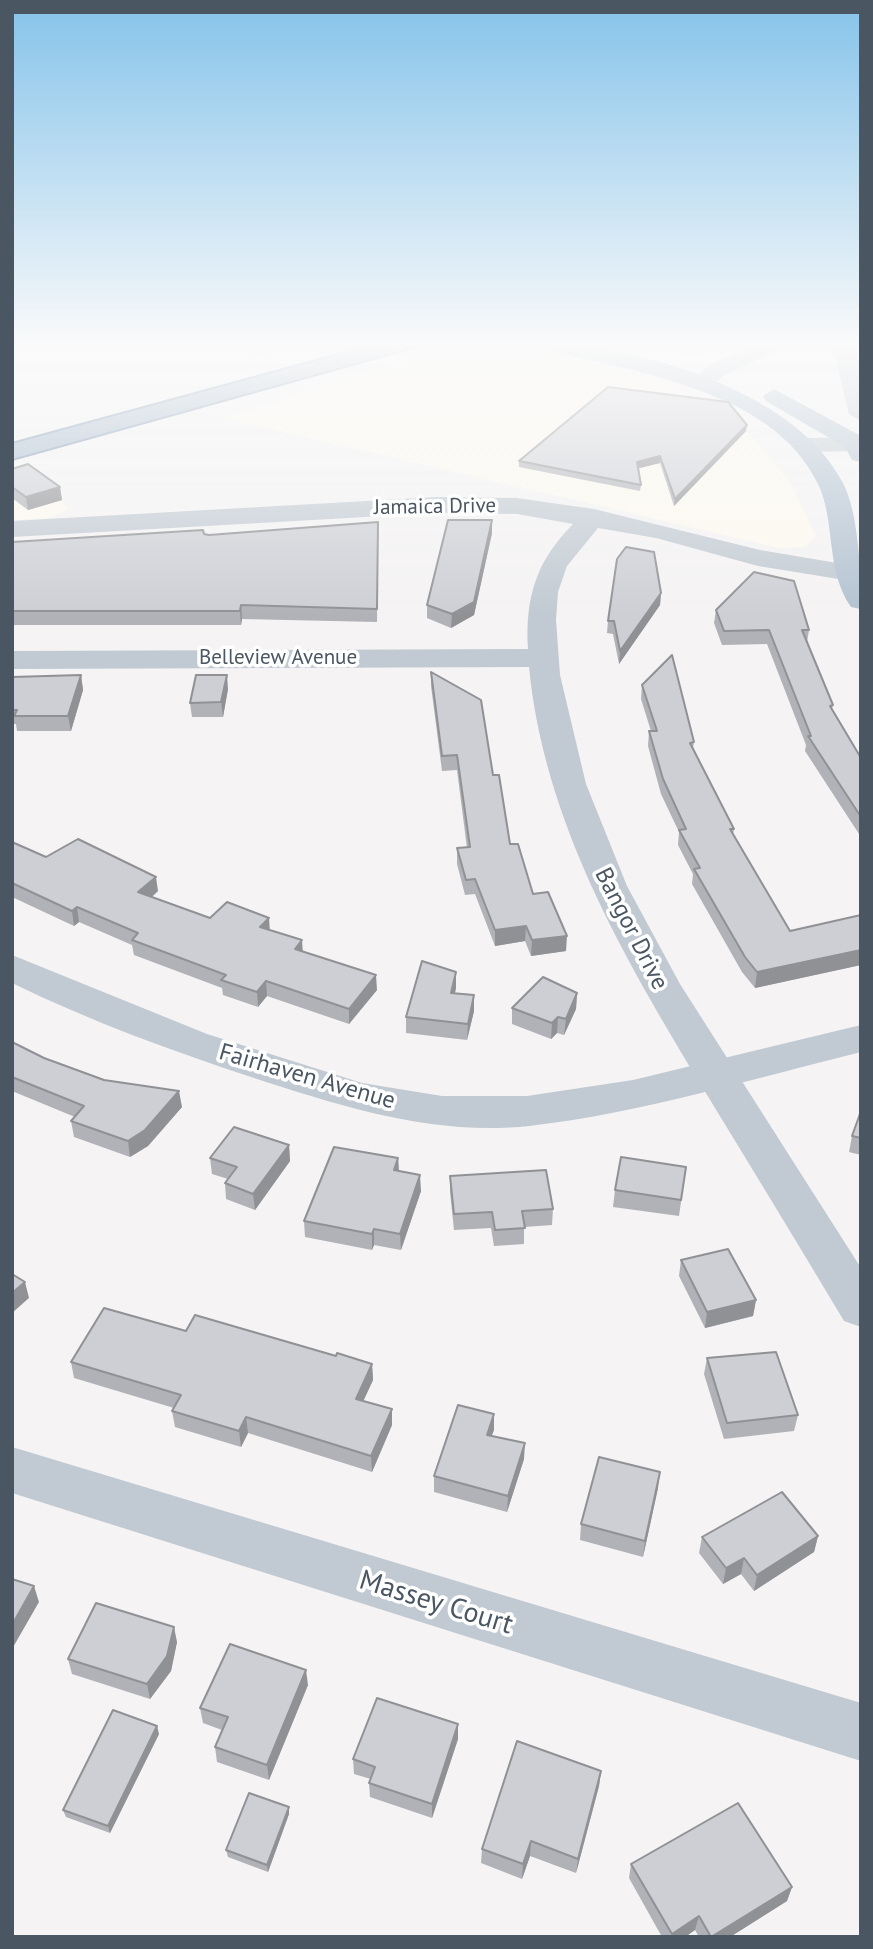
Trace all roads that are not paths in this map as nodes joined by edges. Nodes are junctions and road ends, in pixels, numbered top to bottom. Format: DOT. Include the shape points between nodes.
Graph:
graph roads {
  1 [pos="80,434"];
  2 [pos="793,434"];
  3 [pos="841,434"];
  4 [pos="806,444"];
  5 [pos="859,445"];
  6 [pos="12,453"];
  7 [pos="593,517"];
  8 [pos="12,529"];
  9 [pos="851,573"];
  10 [pos="861,601"];
  11 [pos="543,659"];
  12 [pos="12,660"];
  13 [pos="12,967"];
  14 [pos="861,1038"];
  15 [pos="714,1074"];
  16 [pos="861,1308"];
  17 [pos="12,1471"];
  18 [pos="861,1732"];
  1 -- 6 [label="highway"];
  2 -- 4 [label="main road"];
  3 -- 5 [label="main road"];
  4 -- 5 [label="street"];
  4 -- 9 [label="main road" via="832,485"];
  7 -- 8 [label="street, Jamaica Drive" via="471,504"];
  7 -- 9 [label="street, Jamaica Drive" via="758,558"];
  7 -- 11 [label="street, Bangor Drive" via="552,567 543,599"];
  9 -- 10 [label="main road"];
  11 -- 12 [label="street, Belleview Avenue"];
  11 -- 15 [label="street, Bangor Drive" via="551,717 594,855 639,951"];
  13 -- 15 [label="street, Fairhaven Avenue" via="193,1044 360,1097 407,1107 537,1110 633,1096"];
  14 -- 15 [label="street, Fairhaven Avenue"];
  15 -- 16 [label="street, Bangor Drive"];
  17 -- 18 [label="street, Massey Court"];
}
